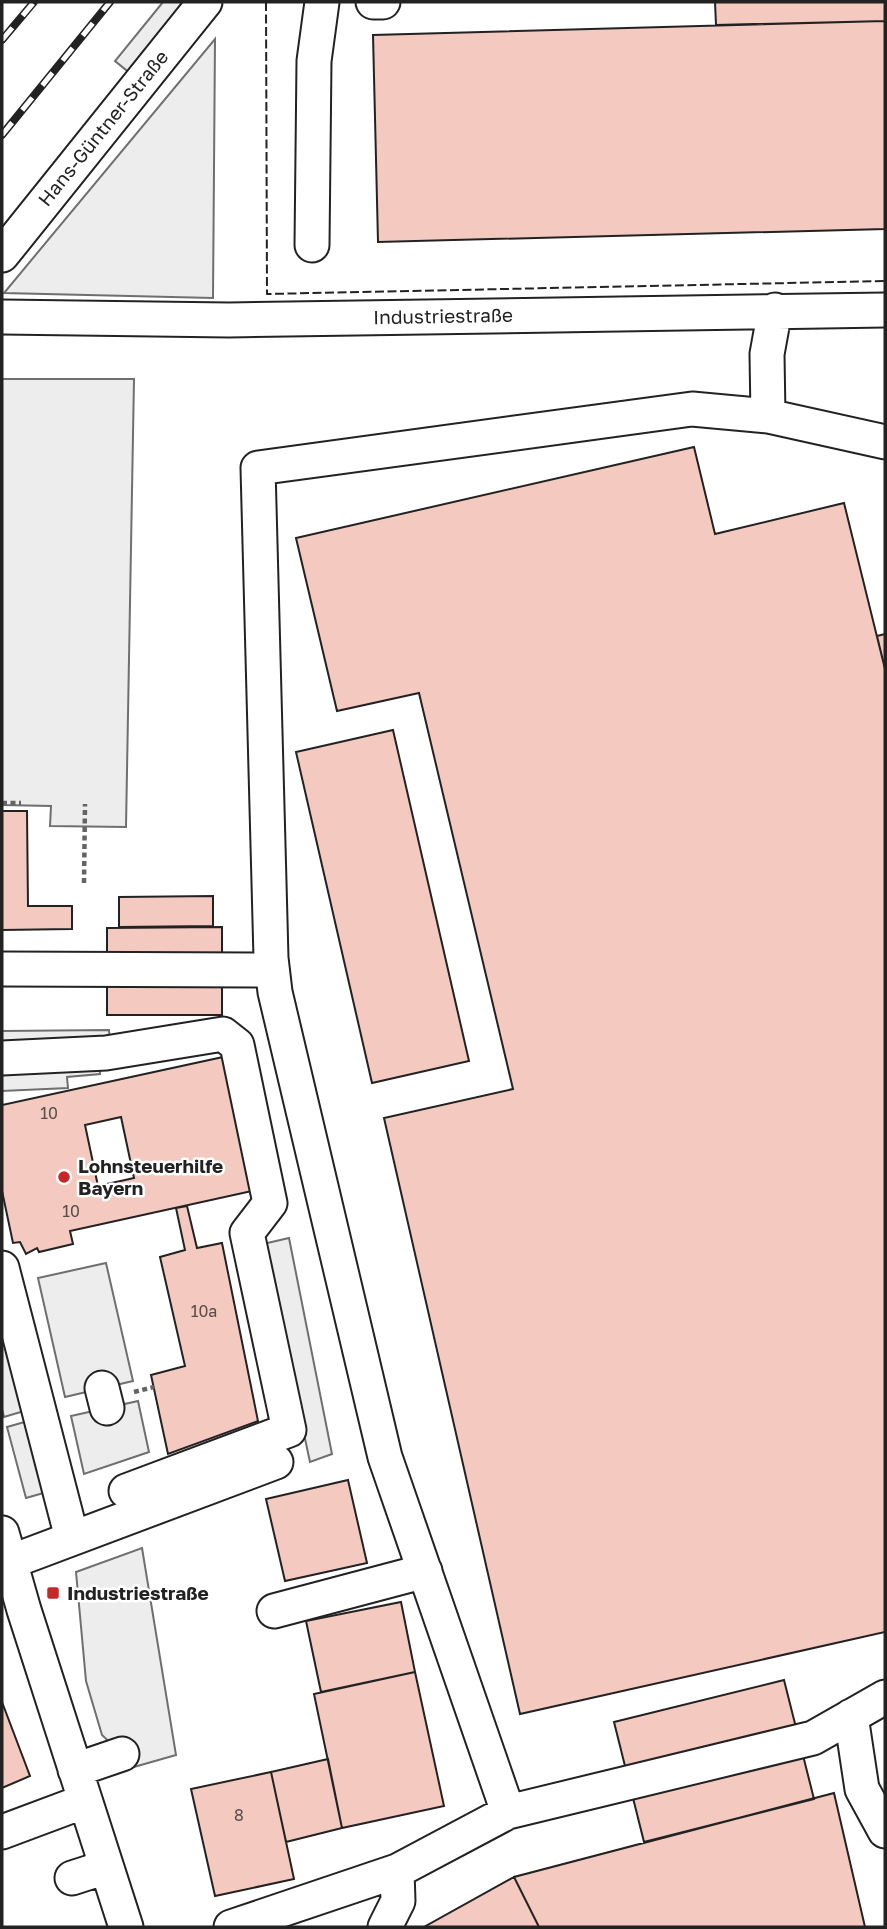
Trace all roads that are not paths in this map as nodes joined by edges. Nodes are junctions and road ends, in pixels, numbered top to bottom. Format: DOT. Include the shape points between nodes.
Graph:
graph roads {
  1 [pos="205,2"];
  2 [pos="322,2"];
  3 [pos="373,2"];
  4 [pos="383,2"];
  5 [pos="312,245"];
  6 [pos="2,255"];
  7 [pos="775,310"];
  8 [pos="885,310"];
  9 [pos="2,317"];
  10 [pos="768,416"];
  11 [pos="885,442"];
  12 [pos="2,970"];
  13 [pos="272,970"];
  14 [pos="2,1058"];
  15 [pos="2,1268"];
  16 [pos="276,1462"];
  17 [pos="126,1490"];
  18 [pos="72,1538"];
  19 [pos="6,1548"];
  20 [pos="425,1571"];
  21 [pos="274,1611"];
  22 [pos="885,1696"];
  23 [pos="851,1716"];
  24 [pos="122,1754"];
  25 [pos="75,1770"];
  26 [pos="85,1801"];
  27 [pos="508,1812"];
  28 [pos="885,1831"];
  29 [pos="2,1832"];
  30 [pos="106,1867"];
  31 [pos="397,1871"];
  32 [pos="72,1878"];
  33 [pos="126,1927"];
  34 [pos="231,1927"];
  35 [pos="385,1927"];
  1 -- 6 [label="street, Hans-Güntner-Straße"];
  2 -- 5 [label="street" via="314,61"];
  3 -- 4 [label="street"];
  7 -- 8 [label="street, Industriestraße"];
  7 -- 9 [label="street, Industriestraße" via="229,320"];
  7 -- 10 [label="street" via="767,354"];
  10 -- 11 [label="street"];
  10 -- 13 [label="street" via="692,409 258,468"];
  12 -- 13 [label="street"];
  13 -- 20 [label="street" via="385,1457"];
  14 -- 17 [label="street" via="106,1054 223,1034 237,1045 270,1203 247,1233 289,1430"];
  15 -- 18 [label="street"];
  16 -- 17 [label="street"];
  17 -- 18 [label="street"];
  18 -- 19 [label="street"];
  19 -- 25 [label="street"];
  20 -- 21 [label="street"];
  20 -- 27 [label="street"];
  22 -- 23 [label="street"];
  23 -- 27 [label="street" via="813,1738"];
  23 -- 28 [label="street" via="862,1789"];
  24 -- 25 [label="street"];
  25 -- 26 [label="street"];
  26 -- 29 [label="street"];
  26 -- 30 [label="street"];
  27 -- 31 [label="street"];
  30 -- 32 [label="street"];
  30 -- 33 [label="street"];
  31 -- 34 [label="street"];
  31 -- 35 [label="street" via="398,1901"];
}
